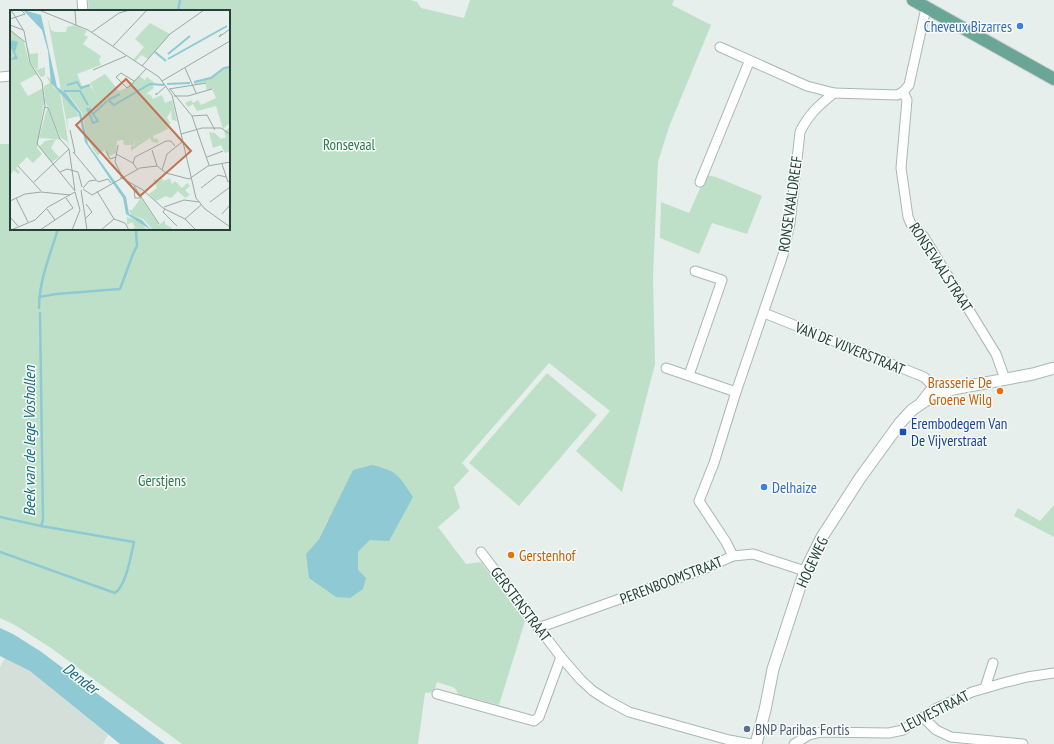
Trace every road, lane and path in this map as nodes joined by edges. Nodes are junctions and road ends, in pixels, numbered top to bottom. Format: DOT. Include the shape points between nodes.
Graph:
graph roads {
  1 [pos="82,0"];
  2 [pos="913,0"];
  3 [pos="926,8"];
  4 [pos="83,10"];
  5 [pos="720,48"];
  6 [pos="749,62"];
  7 [pos="10,76"];
  8 [pos="0,77"];
  9 [pos="1054,80"];
  10 [pos="903,92"];
  11 [pos="834,93"];
  12 [pos="700,182"];
  13 [pos="695,270"];
  14 [pos="764,313"];
  15 [pos="666,368"];
  16 [pos="1054,368"];
  17 [pos="689,375"];
  18 [pos="1005,379"];
  19 [pos="934,387"];
  20 [pos="736,392"];
  21 [pos="947,392"];
  22 [pos="919,406"];
  23 [pos="481,552"];
  24 [pos="733,556"];
  25 [pos="805,571"];
  26 [pos="538,628"];
  27 [pos="561,657"];
  28 [pos="993,663"];
  29 [pos="1054,672"];
  30 [pos="985,688"];
  31 [pos="437,694"];
  32 [pos="923,717"];
  33 [pos="944,734"];
  34 [pos="751,744"];
  35 [pos="756,744"];
  36 [pos="794,744"];
  37 [pos="951,744"];
  38 [pos="1023,744"];
  1 -- 4 [label="street"];
  2 -- 3 [label="main road"];
  3 -- 9 [label="main road"];
  3 -- 10 [label="street" via="909,85"];
  5 -- 6 [label="street"];
  6 -- 11 [label="street" via="807,86"];
  6 -- 12 [label="street"];
  7 -- 8 [label="street"];
  10 -- 11 [label="street" via="897,95"];
  10 -- 18 [label="street, RONSEVAALSTRAAT" via="907,100 901,168 908,218 924,237 996,354"];
  11 -- 14 [label="street, RONSEVAALDREEF" via="805,121 800,132 790,222 783,255"];
  13 -- 17 [label="street" via="722,280"];
  14 -- 19 [label="street, VAN DE VIJVERSTRAAT" via="921,376"];
  14 -- 20 [label="street, RONSEVAALDREEF"];
  15 -- 17 [label="street"];
  16 -- 18 [label="street, HOGEWEG"];
  17 -- 20 [label="street"];
  18 -- 21 [label="street, HOGEWEG"];
  19 -- 21 [label="street" via="938,386"];
  19 -- 22 [label="street, HOGEWEG"];
  20 -- 24 [label="street, RONSEVAALDREEF" via="699,501"];
  21 -- 22 [label="street, HOGEWEG"];
  22 -- 25 [label="street, HOGEWEG" via="900,423 860,478 822,537"];
  23 -- 26 [label="street, GERSTENSTRAAT"];
  24 -- 25 [label="street, PERENBOOMSTRAAT" via="753,554"];
  24 -- 26 [label="street, PERENBOOMSTRAAT" via="704,569"];
  25 -- 35 [label="street, HOGEWEG" via="773,668"];
  26 -- 27 [label="street, GERSTENSTRAAT"];
  27 -- 31 [label="street, GERSTENSTRAAT" via="539,717 534,721"];
  27 -- 34 [label="street, GERSTENSTRAAT" via="593,691 629,712"];
  28 -- 30 [label="street"];
  29 -- 30 [label="street, LEUVESTRAAT"];
  30 -- 32 [label="street, LEUVESTRAAT" via="937,708"];
  32 -- 33 [label="street"];
  32 -- 36 [label="street, LEUVESTRAAT" via="903,730 889,733 821,732 809,735"];
  33 -- 37 [label="street"];
  33 -- 38 [label="street" via="951,738"];
}
